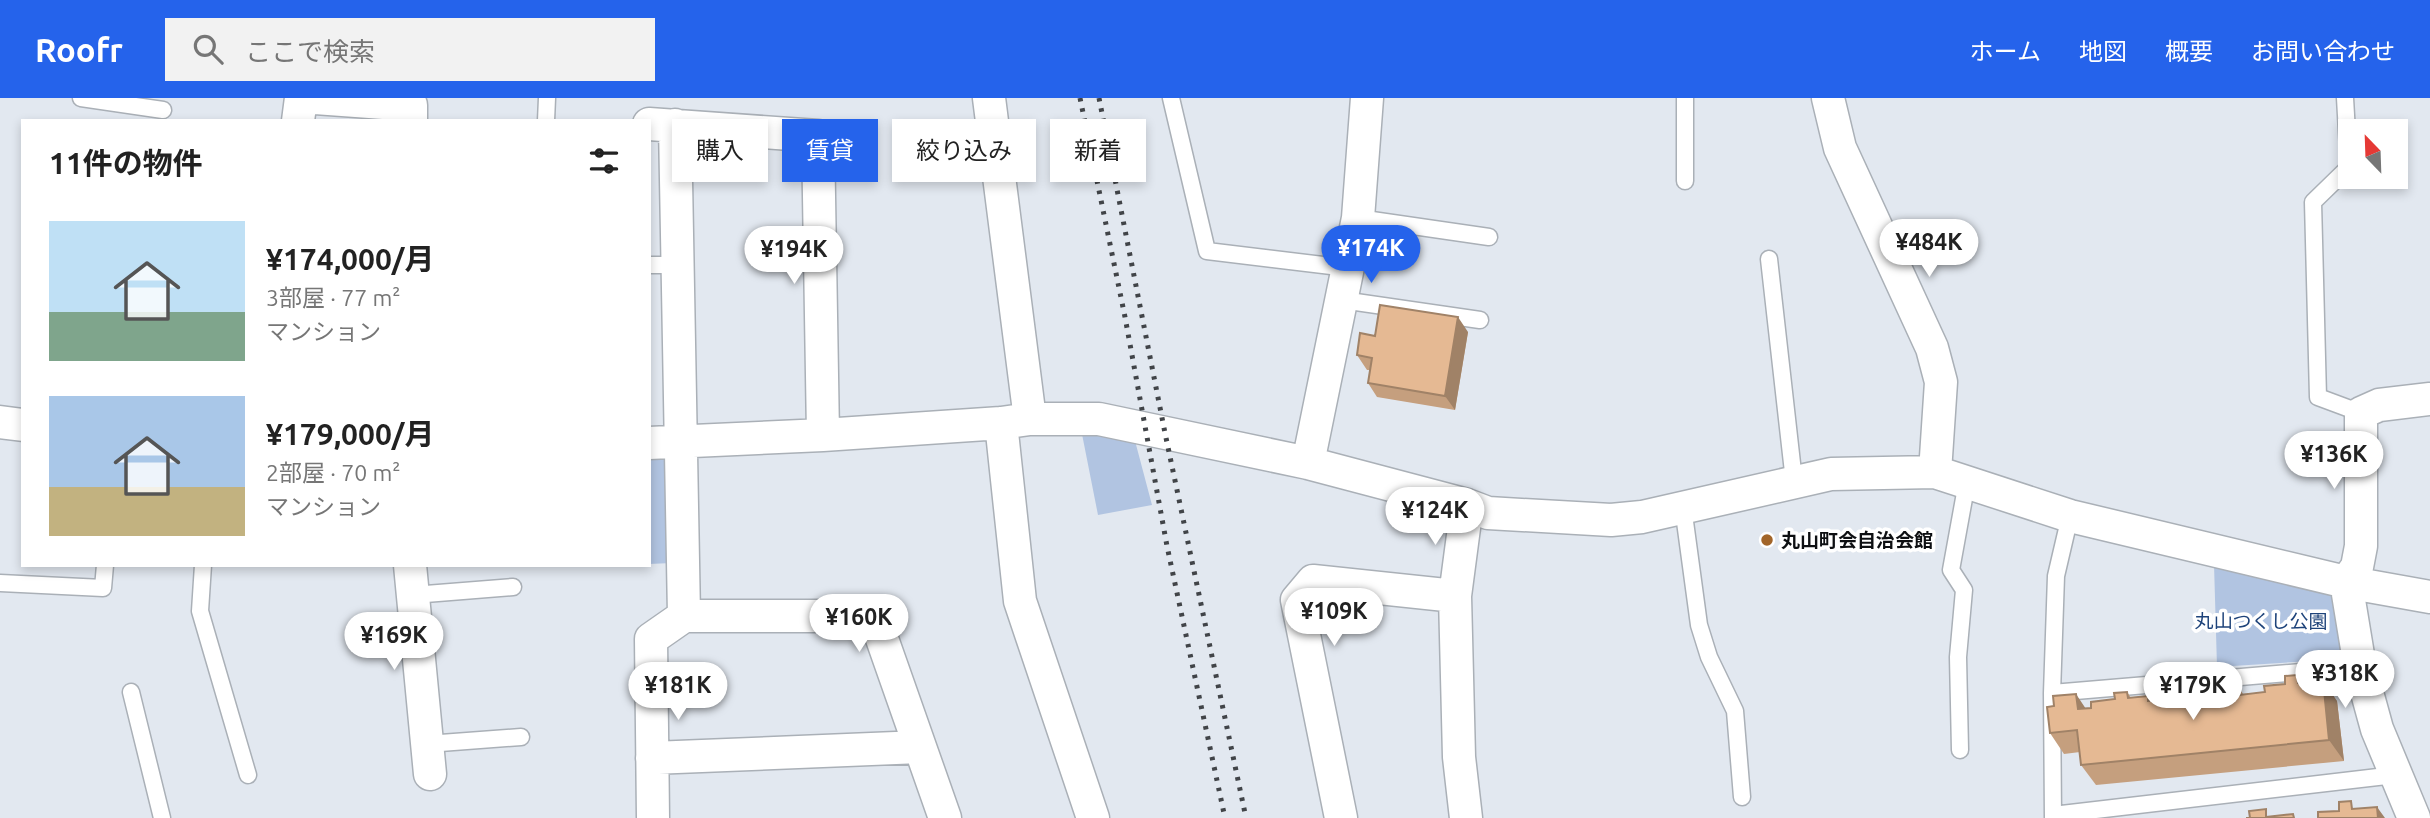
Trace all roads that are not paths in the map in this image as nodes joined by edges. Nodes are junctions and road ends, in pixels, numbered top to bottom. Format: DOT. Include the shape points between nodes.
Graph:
graph roads {
  1 [pos="81,98"];
  2 [pos="302,98"];
  3 [pos="314,98"];
  4 [pos="547,98"];
  5 [pos="989,98"];
  6 [pos="1171,98"];
  7 [pos="1685,98"];
  8 [pos="1828,98"];
  9 [pos="2345,98"];
  10 [pos="1362,99"];
  11 [pos="163,110"];
  12 [pos="298,119"];
  13 [pos="411,119"];
  14 [pos="546,119"];
  15 [pos="662,124"];
  16 [pos="1685,181"];
  17 [pos="1358,218"];
  18 [pos="1489,237"];
  19 [pos="1769,259"];
  20 [pos="663,265"];
  21 [pos="1348,268"];
  22 [pos="1342,300"];
  23 [pos="1480,320"];
  24 [pos="2430,399"];
  25 [pos="2361,413"];
  26 [pos="1016,421"];
  27 [pos="0,422"];
  28 [pos="21,425"];
  29 [pos="823,435"];
  30 [pos="681,442"];
  31 [pos="651,443"];
  32 [pos="1308,463"];
  33 [pos="1935,472"];
  34 [pos="1794,481"];
  35 [pos="1968,482"];
  36 [pos="1467,505"];
  37 [pos="1682,507"];
  38 [pos="2070,516"];
  39 [pos="105,567"];
  40 [pos="203,567"];
  41 [pos="411,580"];
  42 [pos="2346,582"];
  43 [pos="0,583"];
  44 [pos="513,587"];
  45 [pos="1455,596"];
  46 [pos="2430,597"];
  47 [pos="684,616"];
  48 [pos="2360,667"];
  49 [pos="131,691"];
  50 [pos="2052,693"];
  51 [pos="521,737"];
  52 [pos="920,747"];
  53 [pos="1960,750"];
  54 [pos="652,758"];
  55 [pos="428,759"];
  56 [pos="248,775"];
  57 [pos="2395,775"];
  58 [pos="1742,797"];
  59 [pos="2419,815"];
  60 [pos="2053,816"];
  61 [pos="162,818"];
  62 [pos="653,818"];
  63 [pos="945,818"];
  64 [pos="1093,818"];
  65 [pos="1341,818"];
  66 [pos="1466,818"];
  1 -- 11 [label="lane"];
  2 -- 12 [label="street"];
  3 -- 13 [label="street" via="411,105"];
  4 -- 14 [label="lane"];
  5 -- 26 [label="street"];
  6 -- 21 [label="lane" via="1207,251"];
  7 -- 16 [label="lane"];
  8 -- 33 [label="street" via="1840,148 1932,348 1941,382"];
  9 -- 25 [label="lane" via="2349,167 2314,202 2318,397"];
  10 -- 17 [label="street"];
  15 -- 20 [label="street"];
  15 -- 29 [label="street" via="818,136"];
  17 -- 18 [label="lane"];
  17 -- 21 [label="street"];
  19 -- 34 [label="lane"];
  20 -- 30 [label="street"];
  21 -- 22 [label="street"];
  22 -- 23 [label="lane"];
  22 -- 32 [label="street"];
  24 -- 25 [label="street" via="2379,405"];
  25 -- 42 [label="street" via="2361,546 2357,567"];
  26 -- 29 [label="street"];
  26 -- 32 [label="street" via="1099,419"];
  26 -- 64 [label="street" via="1020,601"];
  27 -- 28 [label="street"];
  29 -- 30 [label="street"];
  30 -- 31 [label="street"];
  30 -- 47 [label="street"];
  32 -- 36 [label="street"];
  33 -- 34 [label="street" via="1856,472"];
  33 -- 35 [label="street"];
  34 -- 37 [label="street"];
  35 -- 38 [label="street"];
  35 -- 53 [label="lane" via="1951,570 1964,590 1958,657"];
  36 -- 37 [label="street" via="1488,513 1611,520"];
  36 -- 45 [label="street"];
  37 -- 58 [label="lane" via="1699,625 1735,711"];
  38 -- 42 [label="street"];
  38 -- 50 [label="lane" via="2056,576"];
  39 -- 43 [label="lane" via="103,588"];
  40 -- 56 [label="lane" via="200,611"];
  41 -- 44 [label="lane"];
  41 -- 55 [label="street"];
  42 -- 46 [label="street"];
  42 -- 48 [label="street"];
  45 -- 65 [label="street" via="1314,581 1297,600"];
  45 -- 66 [label="street" via="1459,757"];
  47 -- 52 [label="street" via="874,616"];
  47 -- 54 [label="street" via="651,639"];
  48 -- 50 [label="lane"];
  48 -- 57 [label="street"];
  49 -- 61 [label="lane"];
  50 -- 60 [label="lane"];
  51 -- 55 [label="lane"];
  52 -- 54 [label="street"];
  52 -- 63 [label="street"];
  54 -- 62 [label="street"];
  57 -- 59 [label="street"];
  57 -- 60 [label="lane"];
}
